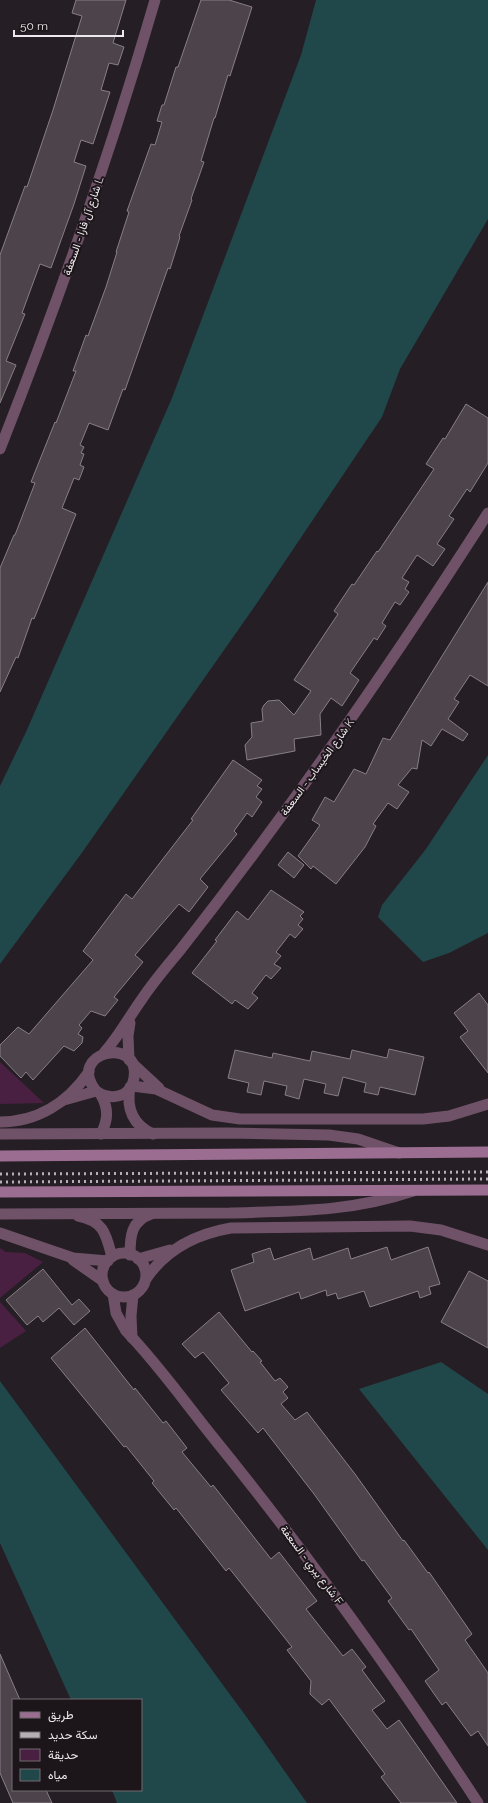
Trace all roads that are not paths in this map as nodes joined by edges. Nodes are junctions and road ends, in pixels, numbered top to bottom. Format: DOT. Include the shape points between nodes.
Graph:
graph roads {
  1 [pos="155,0"];
  2 [pos="0,449"];
  3 [pos="488,513"];
  4 [pos="133,1013"];
  5 [pos="104,1053"];
  6 [pos="130,1062"];
  7 [pos="89,1072"];
  8 [pos="131,1087"];
  9 [pos="164,1091"];
  10 [pos="99,1093"];
  11 [pos="64,1100"];
  12 [pos="488,1104"];
  13 [pos="0,1122"];
  14 [pos="0,1134"];
  15 [pos="100,1134"];
  16 [pos="153,1134"];
  17 [pos="488,1152"];
  18 [pos="400,1153"];
  19 [pos="0,1156"];
  20 [pos="417,1190"];
  21 [pos="488,1190"];
  22 [pos="0,1192"];
  23 [pos="0,1214"];
  24 [pos="67,1214"];
  25 [pos="151,1214"];
  26 [pos="0,1233"];
  27 [pos="488,1245"];
  28 [pos="179,1246"];
  29 [pos="62,1254"];
  30 [pos="134,1256"];
  31 [pos="110,1259"];
  32 [pos="146,1279"];
  33 [pos="103,1281"];
  34 [pos="113,1294"];
  35 [pos="133,1295"];
  36 [pos="132,1338"];
  37 [pos="478,1803"];
  1 -- 2 [label="street, شارع آل فارا - السعفة L" via="90,205"];
  3 -- 4 [label="street, شارع الخيساب - السعفة K" via="321,762"];
  4 -- 5 [label="street, شارع الخيساب - السعفة K"];
  4 -- 6 [label="street, شارع الخيساب - السعفة K" via="128,1036"];
  5 -- 6 [label="street" via="118,1053"];
  5 -- 7 [label="street" via="94,1060"];
  6 -- 8 [label="street" via="135,1075"];
  6 -- 9 [label="street"];
  7 -- 10 [label="street" via="89,1079"];
  7 -- 11 [label="street"];
  8 -- 9 [label="street" via="148,1086"];
  8 -- 10 [label="street" via="120,1096 108,1097"];
  8 -- 16 [label="street" via="128,1104 134,1119 142,1128"];
  9 -- 12 [label="street" via="212,1115 240,1119 423,1119 449,1116"];
  10 -- 11 [label="street"];
  10 -- 15 [label="street" via="107,1110 107,1119"];
  11 -- 13 [label="street" via="31,1118"];
  14 -- 15 [label="street"];
  15 -- 16 [label="street"];
  16 -- 18 [label="street" via="329,1135 365,1141"];
  17 -- 18 [label="main road"];
  18 -- 19 [label="main road"];
  20 -- 21 [label="main road"];
  20 -- 22 [label="main road"];
  20 -- 25 [label="street" via="374,1203 331,1210"];
  23 -- 24 [label="street"];
  24 -- 25 [label="street"];
  24 -- 31 [label="street" via="85,1217 98,1223 106,1234"];
  25 -- 30 [label="street" via="133,1227 130,1238"];
  26 -- 29 [label="street"];
  27 -- 28 [label="street" via="441,1230 394,1226 231,1228 210,1232"];
  28 -- 30 [label="street" via="159,1254"];
  28 -- 32 [label="street" via="160,1260"];
  29 -- 31 [label="street" via="84,1260"];
  29 -- 33 [label="street"];
  30 -- 31 [label="street" via="124,1254"];
  30 -- 32 [label="street" via="145,1268"];
  31 -- 33 [label="street" via="103,1270"];
  32 -- 35 [label="street" via="144,1286"];
  33 -- 34 [label="street"];
  34 -- 35 [label="street" via="120,1297"];
  34 -- 36 [label="street, شارع يبري - السعفة F" via="120,1322"];
  35 -- 36 [label="street"];
  36 -- 37 [label="street, شارع يبري - السعفة F" via="241,1471 302,1552 406,1696"];
}
